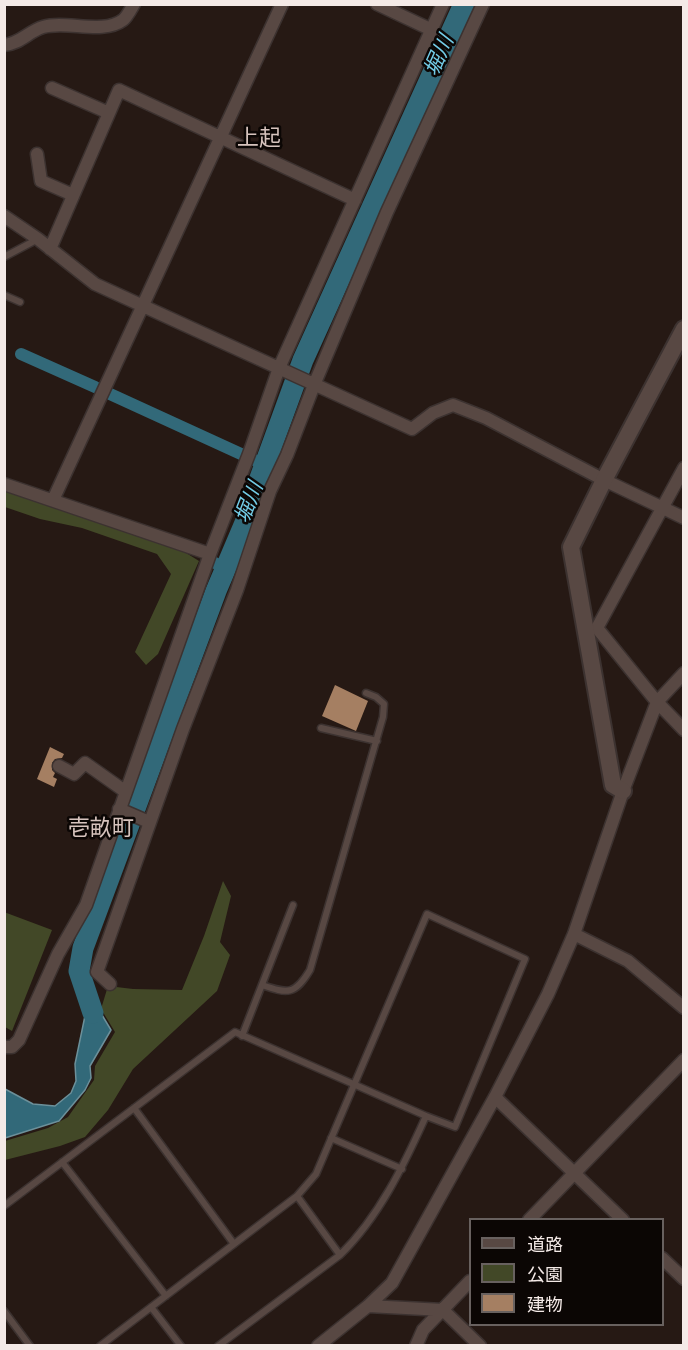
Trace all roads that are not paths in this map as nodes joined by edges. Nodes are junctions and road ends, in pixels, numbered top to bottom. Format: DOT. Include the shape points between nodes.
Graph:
graph roads {
  1 [pos="134,4"];
  2 [pos="282,4"];
  3 [pos="377,4"];
  4 [pos="443,4"];
  5 [pos="483,4"];
  6 [pos="432,30"];
  7 [pos="4,45"];
  8 [pos="52,88"];
  9 [pos="109,113"];
  10 [pos="222,137"];
  11 [pos="37,154"];
  12 [pos="73,195"];
  13 [pos="355,200"];
  14 [pos="4,216"];
  15 [pos="38,239"];
  16 [pos="50,249"];
  17 [pos="4,257"];
  18 [pos="4,296"];
  19 [pos="20,302"];
  20 [pos="142,306"];
  21 [pos="684,329"];
  22 [pos="279,368"];
  23 [pos="314,385"];
  24 [pos="684,468"];
  25 [pos="604,480"];
  26 [pos="4,484"];
  27 [pos="53,500"];
  28 [pos="663,507"];
  29 [pos="684,518"];
  30 [pos="210,554"];
  31 [pos="684,673"];
  32 [pos="366,693"];
  33 [pos="657,702"];
  34 [pos="321,728"];
  35 [pos="684,730"];
  36 [pos="377,741"];
  37 [pos="58,766"];
  38 [pos="623,791"];
  39 [pos="126,792"];
  40 [pos="119,809"];
  41 [pos="149,822"];
  42 [pos="293,905"];
  43 [pos="574,934"];
  44 [pos="110,984"];
  45 [pos="262,985"];
  46 [pos="684,1008"];
  47 [pos="242,1036"];
  48 [pos="4,1047"];
  49 [pos="684,1060"];
  50 [pos="353,1085"];
  51 [pos="495,1097"];
  52 [pos="134,1108"];
  53 [pos="426,1116"];
  54 [pos="331,1138"];
  55 [pos="62,1162"];
  56 [pos="402,1169"];
  57 [pos="574,1172"];
  58 [pos="297,1196"];
  59 [pos="4,1206"];
  60 [pos="531,1218"];
  61 [pos="621,1218"];
  62 [pos="234,1244"];
  63 [pos="340,1255"];
  64 [pos="664,1259"];
  65 [pos="684,1279"];
  66 [pos="469,1283"];
  67 [pos="166,1296"];
  68 [pos="368,1306"];
  69 [pos="151,1307"];
  70 [pos="443,1310"];
  71 [pos="4,1311"];
  72 [pos="30,1346"];
  73 [pos="100,1346"];
  74 [pos="181,1346"];
  75 [pos="218,1346"];
  76 [pos="318,1346"];
  77 [pos="416,1346"];
  78 [pos="480,1346"];
  1 -- 7 [label="street" via="123,20 104,27 42,27 12,45"];
  2 -- 10 [label="street"];
  3 -- 6 [label="street"];
  4 -- 6 [label="street"];
  5 -- 23 [label="street" via="387,212"];
  6 -- 13 [label="street"];
  8 -- 9 [label="street"];
  9 -- 10 [label="street" via="119,90"];
  9 -- 12 [label="street"];
  10 -- 13 [label="street"];
  10 -- 20 [label="street"];
  11 -- 12 [label="street" via="41,181"];
  12 -- 16 [label="street"];
  13 -- 22 [label="street"];
  14 -- 15 [label="street"];
  15 -- 16 [label="street"];
  15 -- 17 [label="lane"];
  16 -- 20 [label="street" via="95,284"];
  18 -- 19 [label="lane"];
  20 -- 22 [label="street"];
  20 -- 27 [label="street"];
  21 -- 25 [label="street"];
  22 -- 23 [label="street"];
  22 -- 30 [label="street"];
  23 -- 25 [label="street" via="412,429 433,413 453,405 486,418"];
  23 -- 41 [label="street" via="270,490 237,590"];
  24 -- 28 [label="street"];
  25 -- 28 [label="street"];
  25 -- 38 [label="street" via="571,547 613,785"];
  26 -- 27 [label="street"];
  27 -- 30 [label="street"];
  28 -- 29 [label="street"];
  28 -- 33 [label="street" via="597,628"];
  30 -- 39 [label="street"];
  31 -- 33 [label="street"];
  32 -- 36 [label="lane" via="384,704"];
  33 -- 35 [label="street"];
  33 -- 38 [label="street"];
  34 -- 36 [label="lane"];
  36 -- 45 [label="lane" via="310,970 292,991"];
  37 -- 39 [label="street" via="74,774 85,763"];
  38 -- 43 [label="street"];
  39 -- 40 [label="street"];
  40 -- 41 [label="street"];
  40 -- 48 [label="street" via="86,905 58,954 19,1040 12,1047"];
  41 -- 44 [label="street" via="97,972"];
  42 -- 45 [label="lane"];
  43 -- 46 [label="street" via="628,961"];
  43 -- 51 [label="street"];
  45 -- 47 [label="lane"];
  47 -- 50 [label="lane"];
  47 -- 52 [label="lane" via="234,1032"];
  49 -- 57 [label="street"];
  50 -- 53 [label="lane"];
  50 -- 53 [label="lane" via="427,914 525,959 455,1127"];
  50 -- 54 [label="lane"];
  51 -- 57 [label="street"];
  51 -- 68 [label="street" via="392,1283"];
  52 -- 55 [label="lane"];
  52 -- 62 [label="lane"];
  53 -- 56 [label="lane"];
  54 -- 56 [label="lane"];
  54 -- 58 [label="lane" via="316,1174"];
  55 -- 59 [label="lane"];
  55 -- 67 [label="lane"];
  56 -- 63 [label="lane" via="356,1239"];
  57 -- 60 [label="street"];
  57 -- 61 [label="street"];
  58 -- 62 [label="lane"];
  58 -- 63 [label="lane"];
  62 -- 67 [label="lane"];
  63 -- 75 [label="lane"];
  64 -- 65 [label="street"];
  66 -- 70 [label="street"];
  67 -- 69 [label="lane"];
  68 -- 70 [label="street"];
  68 -- 76 [label="street"];
  69 -- 73 [label="lane"];
  69 -- 74 [label="lane"];
  70 -- 77 [label="street" via="423,1330"];
  70 -- 78 [label="street"];
  71 -- 72 [label="lane"];
}
